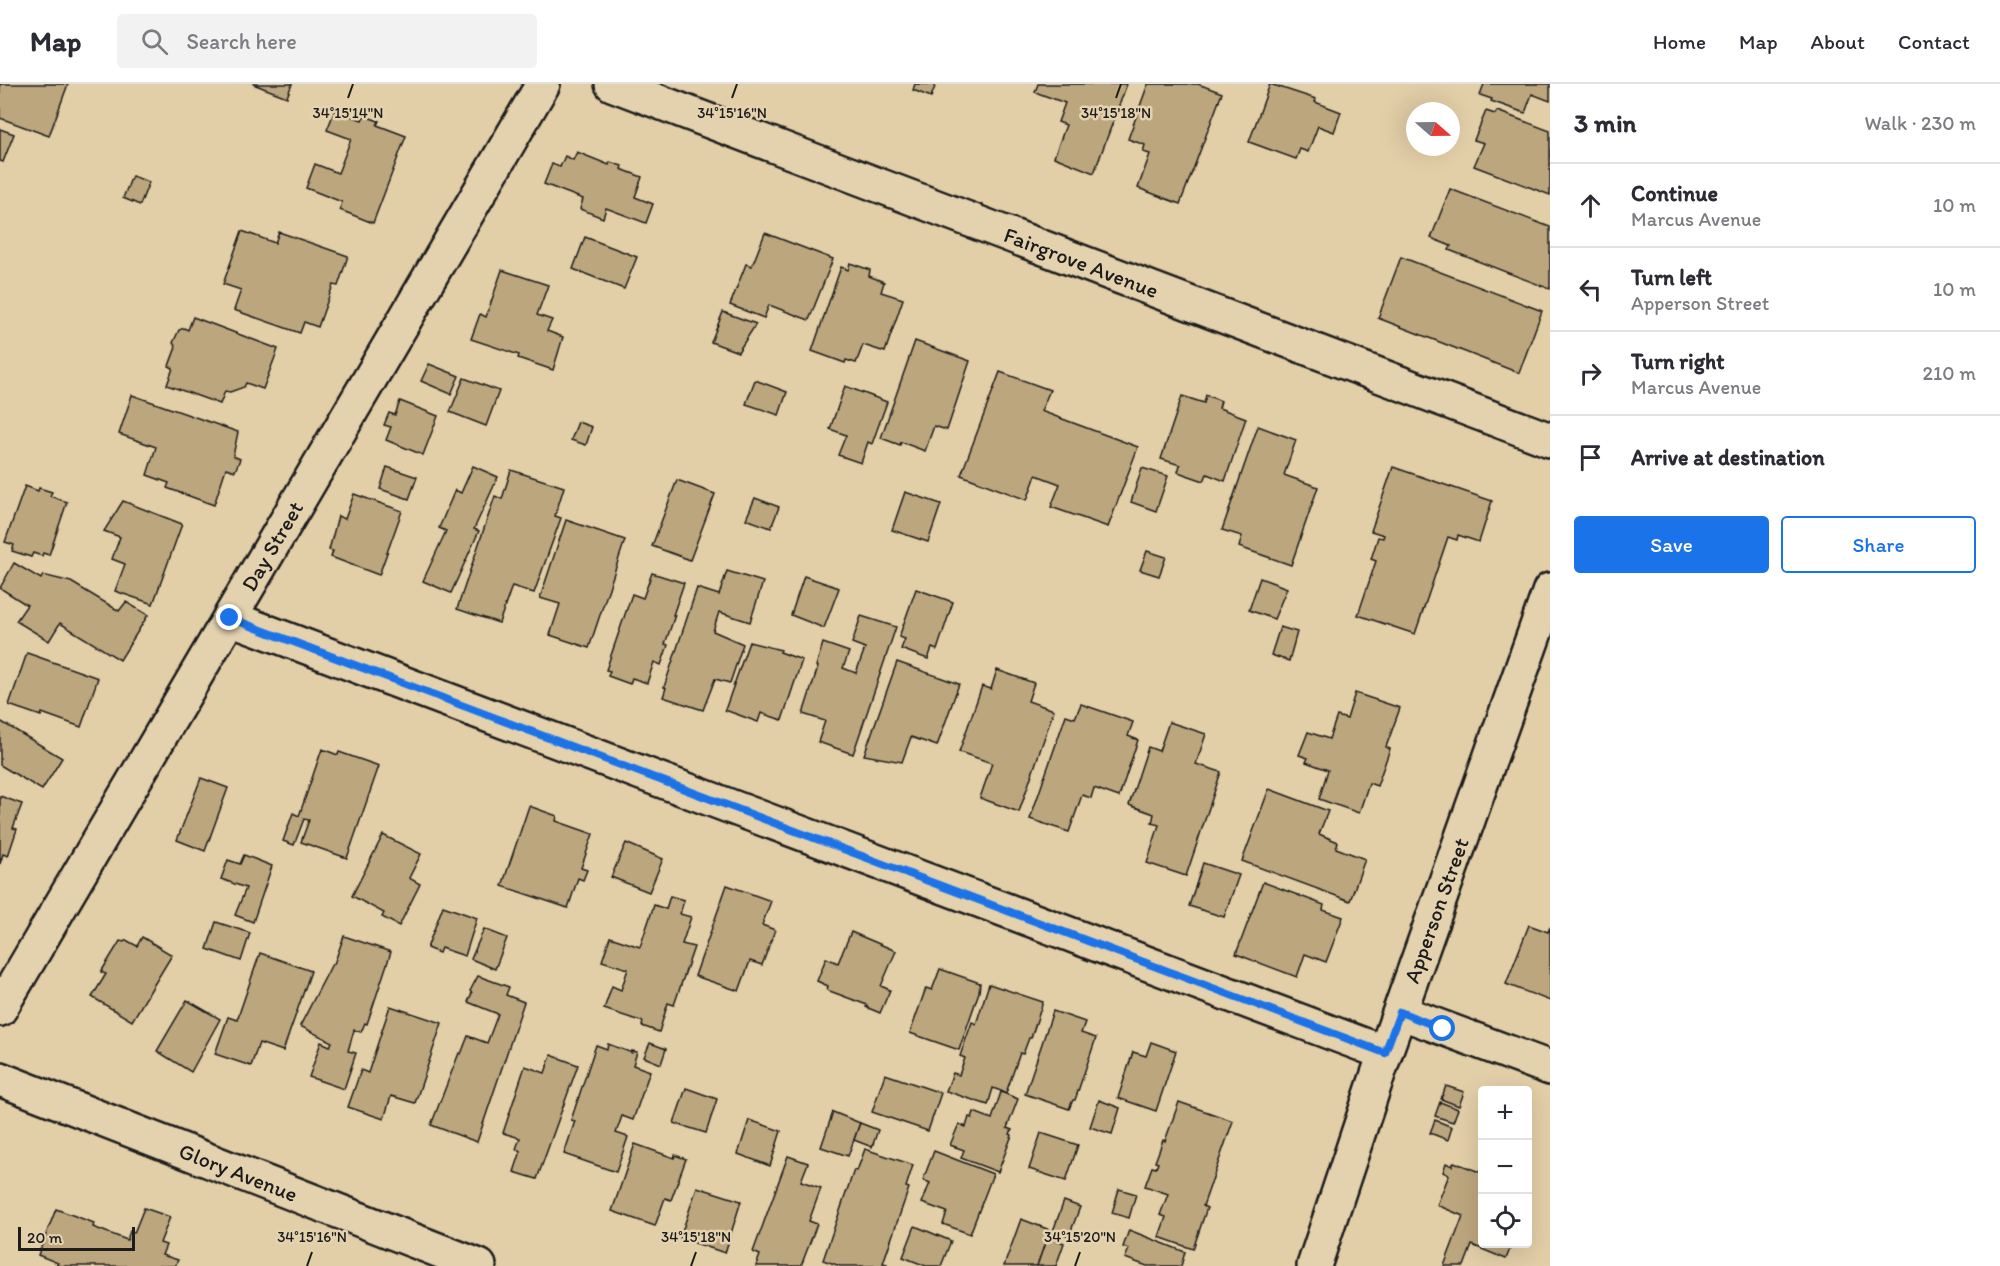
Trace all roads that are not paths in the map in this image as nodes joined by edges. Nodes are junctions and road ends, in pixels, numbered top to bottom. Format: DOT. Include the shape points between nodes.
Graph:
graph roads {
  1 [pos="543,84"];
  2 [pos="612,84"];
  3 [pos="1550,440"];
  4 [pos="1550,590"];
  5 [pos="230,618"];
  6 [pos="0,1009"];
  7 [pos="1400,1012"];
  8 [pos="1385,1053"];
  9 [pos="1550,1068"];
  10 [pos="0,1079"];
  11 [pos="479,1266"];
  12 [pos="1314,1266"];
  1 -- 5 [label="street, Day Street"];
  2 -- 3 [label="street, Fairgrove Avenue"];
  4 -- 7 [label="street, Apperson Street"];
  5 -- 6 [label="street, Day Street"];
  5 -- 8 [label="street"];
  7 -- 8 [label="street, Apperson Street"];
  7 -- 9 [label="street"];
  8 -- 12 [label="street, Apperson Street"];
  10 -- 11 [label="street, Glory Avenue"];
}
